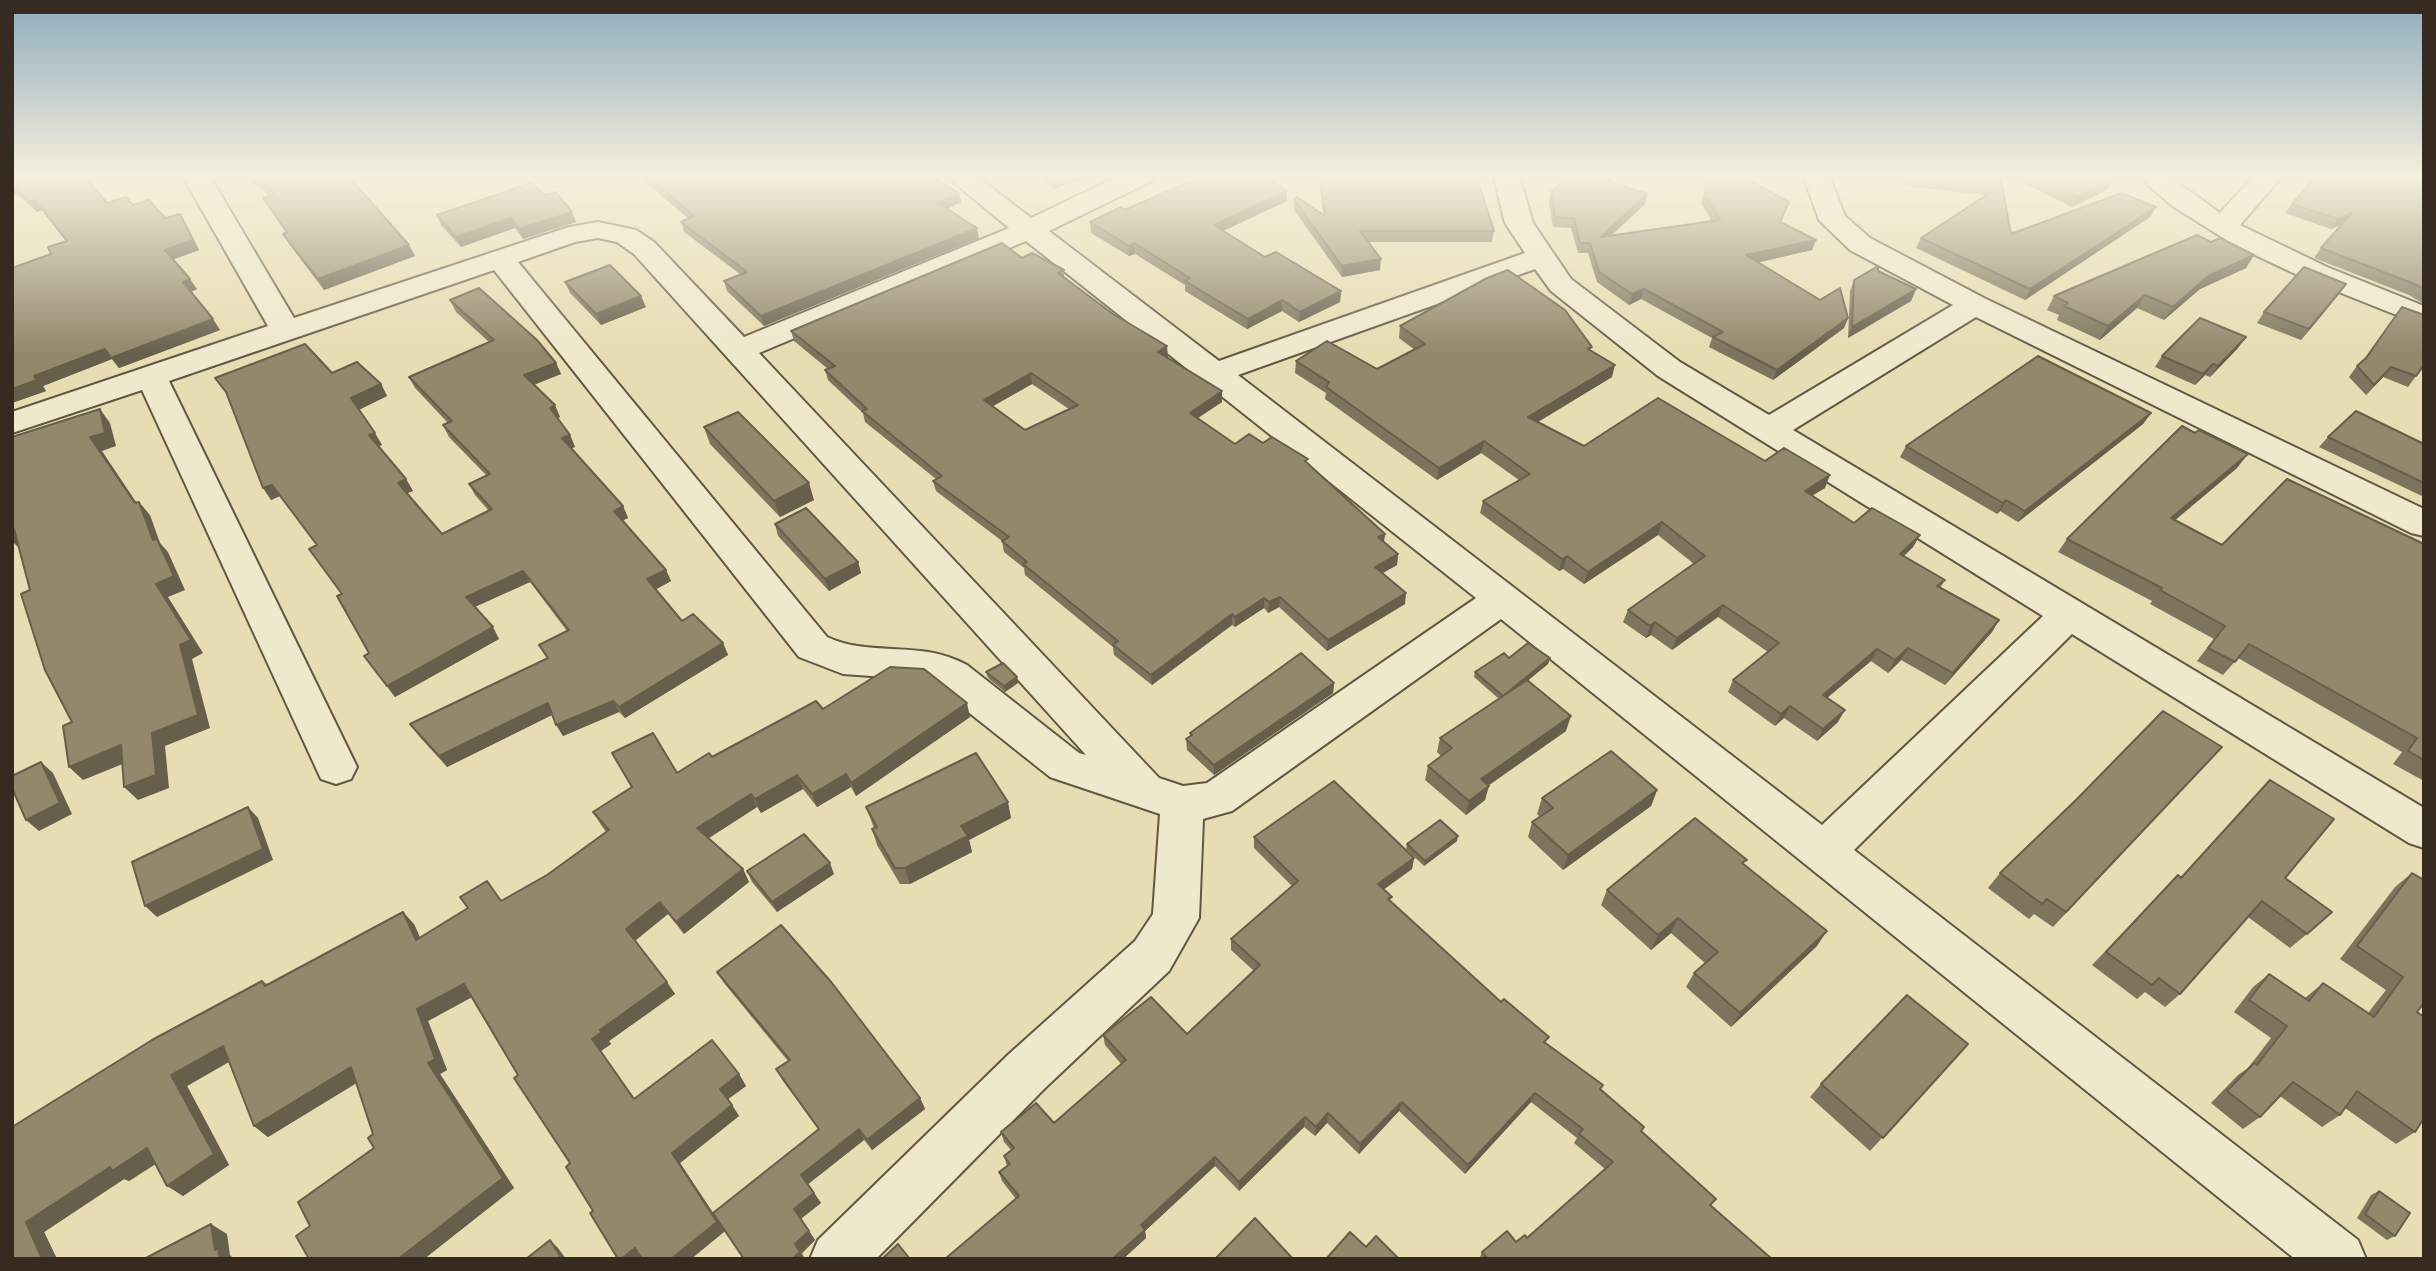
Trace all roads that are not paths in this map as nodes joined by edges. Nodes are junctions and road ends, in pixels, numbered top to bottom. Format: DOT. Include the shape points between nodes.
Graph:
graph roads {
  1 [pos="230,234"];
  2 [pos="573,234"];
  3 [pos="618,234"];
  4 [pos="1019,234"];
  5 [pos="1035,234"];
  6 [pos="1526,234"];
  7 [pos="1849,234"];
  8 [pos="2235,234"];
  9 [pos="499,257"];
  10 [pos="1541,257"];
  11 [pos="1975,305"];
  12 [pos="2424,317"];
  13 [pos="286,330"];
  14 [pos="738,351"];
  15 [pos="1214,373"];
  16 [pos="152,378"];
  17 [pos="12,423"];
  18 [pos="1768,430"];
  19 [pos="2424,524"];
  20 [pos="1501,600"];
  21 [pos="2069,614"];
  22 [pos="336,767"];
  23 [pos="1163,797"];
  24 [pos="2424,830"];
  25 [pos="1822,853"];
  26 [pos="837,1259"];
  27 [pos="2339,1259"];
  1 -- 13 [label="street"];
  2 -- 9 [label="street"];
  3 -- 14 [label="street" via="644,248"];
  4 -- 14 [label="street"];
  5 -- 15 [label="street"];
  6 -- 10 [label="street"];
  7 -- 11 [label="street"];
  8 -- 12 [label="street"];
  9 -- 13 [label="street"];
  9 -- 23 [label="street" via="813,647 828,656 871,664 935,666 1065,765"];
  10 -- 15 [label="street"];
  10 -- 18 [label="street" via="1561,285 1669,369"];
  11 -- 18 [label="street"];
  11 -- 19 [label="street"];
  13 -- 16 [label="street"];
  14 -- 23 [label="street"];
  15 -- 20 [label="street"];
  16 -- 17 [label="street"];
  16 -- 22 [label="street"];
  18 -- 21 [label="street"];
  20 -- 23 [label="street" via="1217,799"];
  20 -- 25 [label="street"];
  21 -- 24 [label="street"];
  21 -- 25 [label="street"];
  23 -- 26 [label="street" via="1176,918 1152,956 1027,1071"];
  25 -- 27 [label="street"];
}
